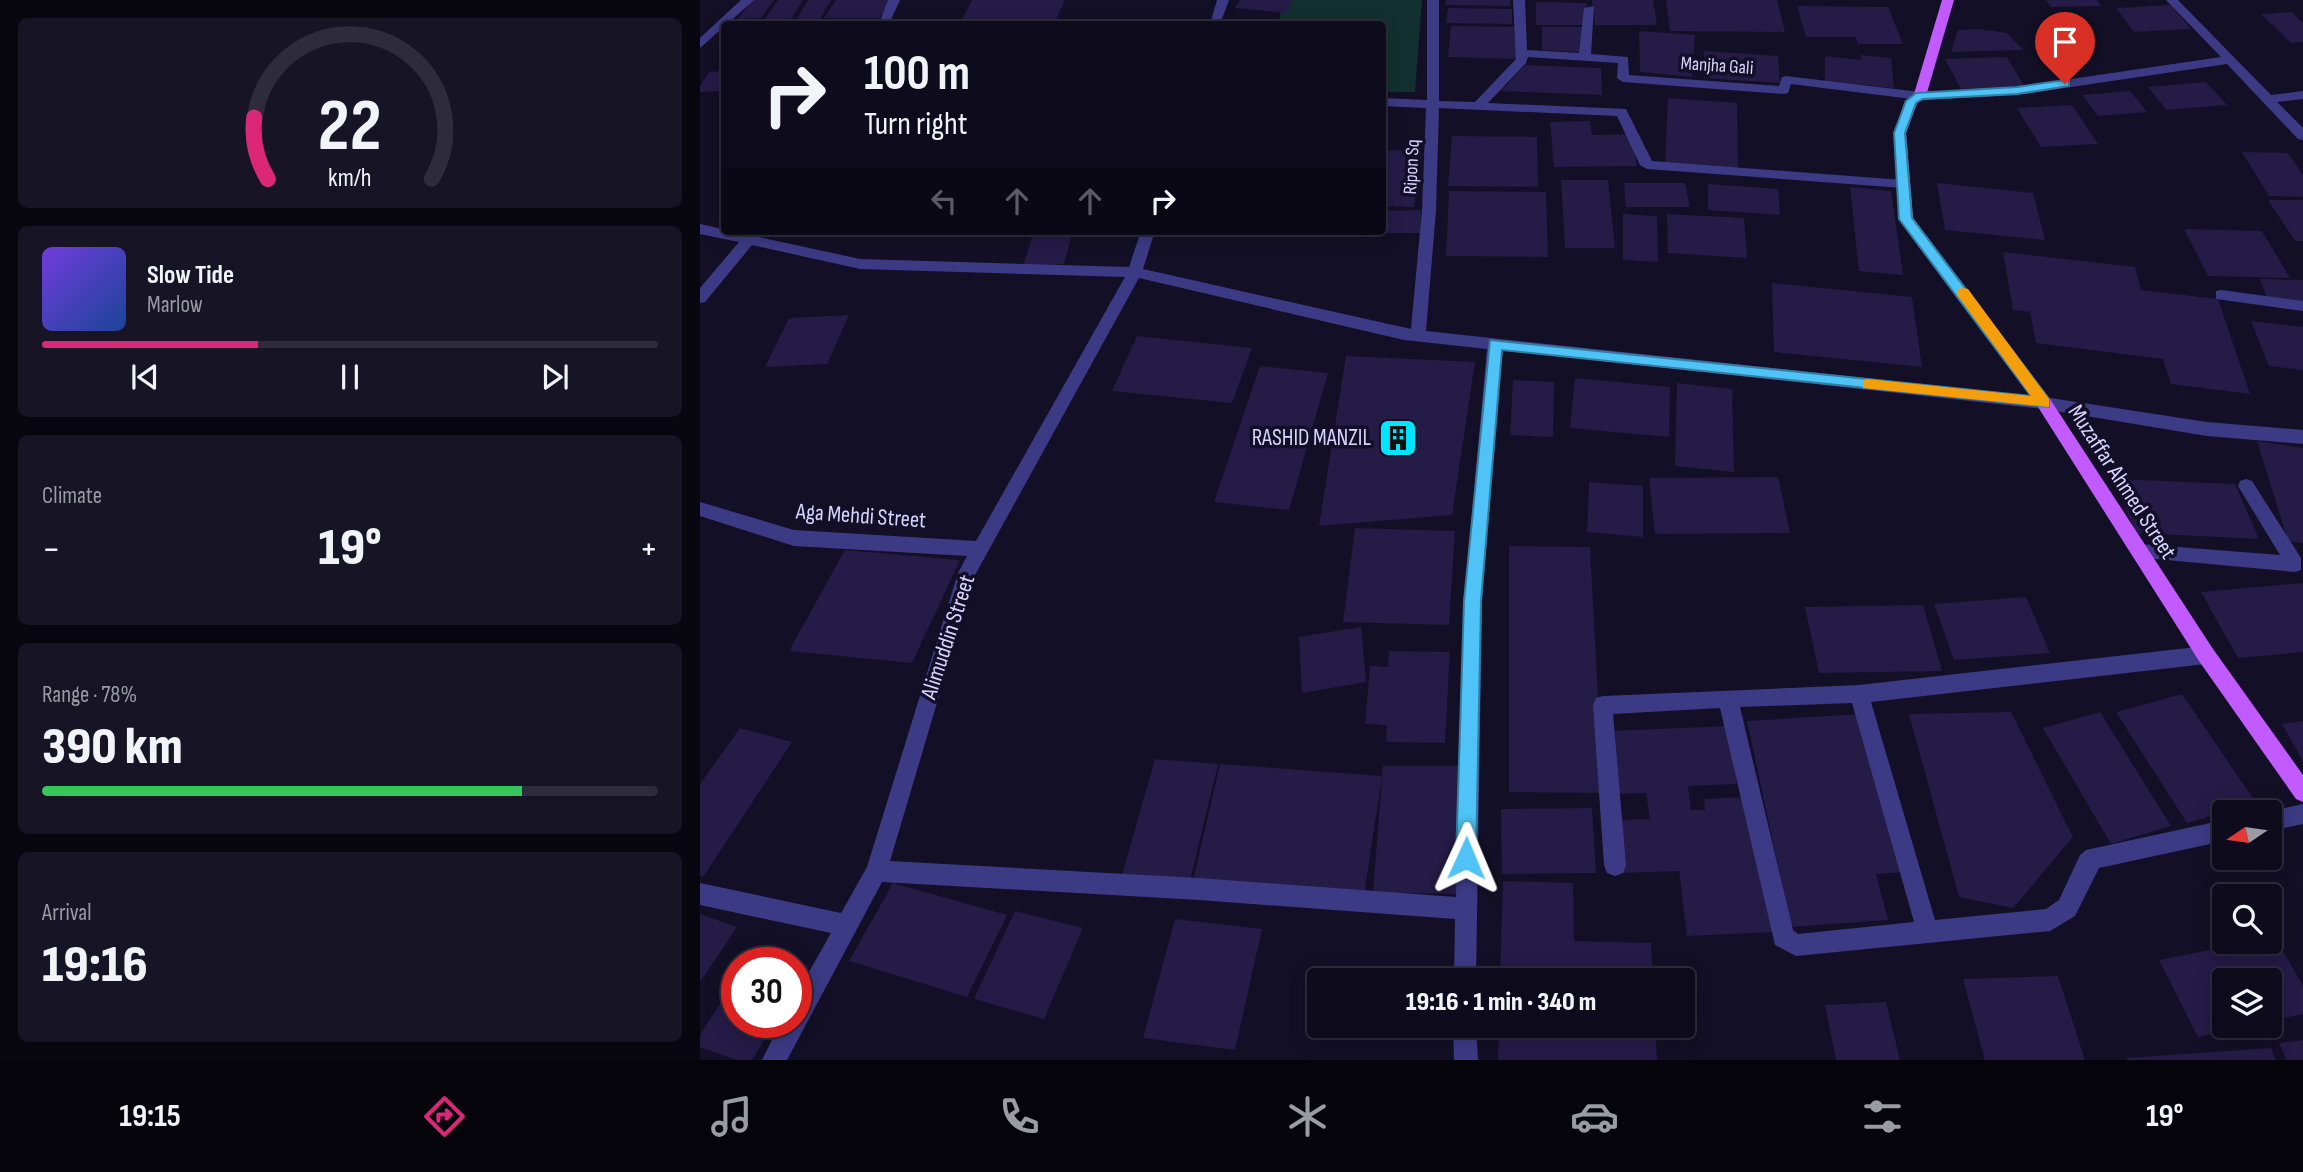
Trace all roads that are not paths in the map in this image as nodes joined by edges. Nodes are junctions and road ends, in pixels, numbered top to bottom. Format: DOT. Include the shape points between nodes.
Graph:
graph roads {
  1 [pos="748,0"];
  2 [pos="894,0"];
  3 [pos="1223,0"];
  4 [pos="1433,0"];
  5 [pos="1519,0"];
  6 [pos="1948,0"];
  7 [pos="2172,0"];
  8 [pos="1590,8"];
  9 [pos="726,21"];
  10 [pos="885,21"];
  11 [pos="1216,21"];
  12 [pos="721,26"];
  13 [pos="701,45"];
  14 [pos="1522,53"];
  15 [pos="1586,57"];
  16 [pos="2227,60"];
  17 [pos="2303,95"];
  18 [pos="1920,96"];
  19 [pos="2270,99"];
  20 [pos="1386,102"];
  21 [pos="1434,105"];
  22 [pos="1478,106"];
  23 [pos="2303,136"];
  24 [pos="1903,184"];
  25 [pos="700,229"];
  26 [pos="721,231"];
  27 [pos="753,235"];
  28 [pos="1147,235"];
  29 [pos="1135,272"];
  30 [pos="2221,296"];
  31 [pos="700,298"];
  32 [pos="2303,306"];
  33 [pos="1418,336"];
  34 [pos="1495,344"];
  35 [pos="2044,403"];
  36 [pos="2303,437"];
  37 [pos="2246,486"];
  38 [pos="700,509"];
  39 [pos="981,549"];
  40 [pos="2140,552"];
  41 [pos="2206,655"];
  42 [pos="1859,694"];
  43 [pos="1728,698"];
  44 [pos="2303,792"];
  45 [pos="2303,814"];
  46 [pos="2282,818"];
  47 [pos="2212,833"];
  48 [pos="1615,865"];
  49 [pos="876,871"];
  50 [pos="700,894"];
  51 [pos="1465,909"];
  52 [pos="847,925"];
  53 [pos="1928,934"];
  54 [pos="1465,968"];
  55 [pos="812,989"];
  56 [pos="786,1038"];
  57 [pos="1465,1038"];
  58 [pos="774,1060"];
  59 [pos="1466,1060"];
  1 -- 9 [label="street"];
  2 -- 10 [label="street"];
  3 -- 11 [label="street"];
  4 -- 21 [label="street, Ripon Sq"];
  5 -- 14 [label="street"];
  6 -- 18 [label="main road, Muzaffar Ahmed Street"];
  7 -- 16 [label="street"];
  8 -- 15 [label="street"];
  12 -- 13 [label="street"];
  14 -- 15 [label="street, Manjha Gali"];
  14 -- 22 [label="street" via="1522,60"];
  15 -- 18 [label="street, Manjha Gali" via="1624,60 1623,78 1784,90 1786,80"];
  16 -- 18 [label="street" via="2017,91"];
  16 -- 19 [label="street"];
  17 -- 19 [label="street"];
  18 -- 24 [label="main road, Muzaffar Ahmed Street" via="1911,101 1900,133"];
  19 -- 23 [label="street"];
  20 -- 21 [label="street"];
  21 -- 22 [label="street"];
  21 -- 33 [label="street, Ripon Sq"];
  22 -- 24 [label="street" via="1622,112 1647,165"];
  24 -- 35 [label="main road, Muzaffar Ahmed Street" via="1906,219"];
  25 -- 26 [label="street"];
  27 -- 29 [label="street" via="860,264"];
  27 -- 31 [label="street"];
  28 -- 29 [label="street, Alimuddin Street"];
  29 -- 33 [label="street"];
  29 -- 39 [label="street, Alimuddin Street"];
  30 -- 32 [label="street"];
  33 -- 34 [label="street"];
  34 -- 35 [label="street"];
  34 -- 51 [label="street" via="1473,601"];
  35 -- 36 [label="street" via="2207,429"];
  35 -- 40 [label="main road, Muzaffar Ahmed Street"];
  37 -- 40 [label="street" via="2295,564"];
  38 -- 39 [label="street, Aga Mehdi Street" via="794,538"];
  39 -- 49 [label="street, Alimuddin Street" via="967,573"];
  40 -- 41 [label="main road, Muzaffar Ahmed Street"];
  41 -- 42 [label="street"];
  41 -- 44 [label="main road, Muzaffar Ahmed Street"];
  42 -- 43 [label="street"];
  42 -- 53 [label="street"];
  43 -- 48 [label="street" via="1603,705"];
  43 -- 53 [label="street" via="1783,937 1796,945"];
  45 -- 46 [label="street"];
  47 -- 53 [label="street" via="2094,858 2067,908 2050,919"];
  49 -- 51 [label="street"];
  49 -- 52 [label="street, Alimuddin Street"];
  50 -- 52 [label="street"];
  51 -- 54 [label="street"];
  52 -- 55 [label="street, Alimuddin Street"];
  56 -- 58 [label="street, Alimuddin Street"];
  57 -- 59 [label="street"];
}
